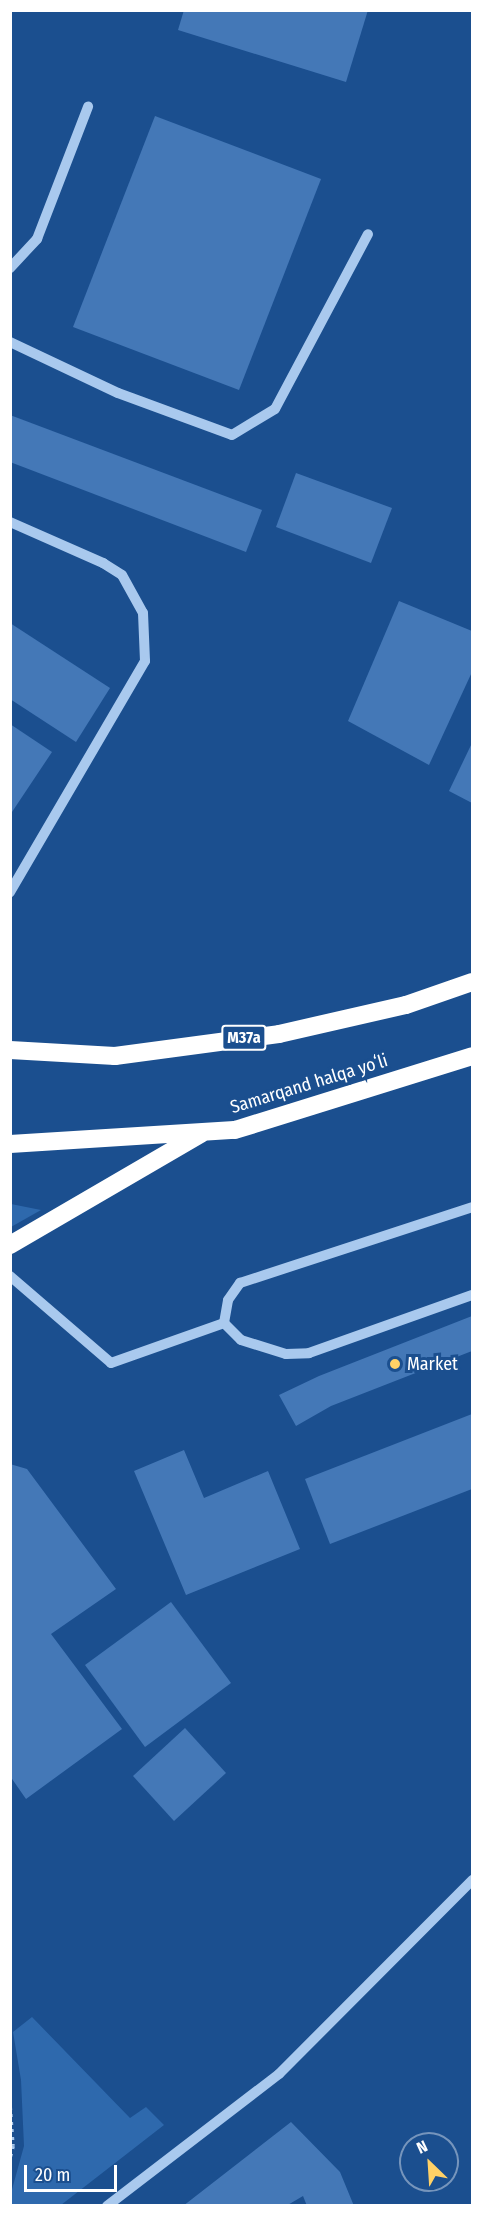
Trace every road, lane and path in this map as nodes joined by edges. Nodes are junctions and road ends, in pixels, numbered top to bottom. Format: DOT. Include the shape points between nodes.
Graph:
graph roads {
  1 [pos="88,107"];
  2 [pos="368,234"];
  3 [pos="10,268"];
  4 [pos="10,342"];
  5 [pos="10,522"];
  6 [pos="10,892"];
  7 [pos="472,982"];
  8 [pos="10,1050"];
  9 [pos="472,1056"];
  10 [pos="203,1132"];
  11 [pos="10,1144"];
  12 [pos="472,1207"];
  13 [pos="10,1245"];
  14 [pos="10,1276"];
  15 [pos="472,1295"];
  16 [pos="224,1323"];
  17 [pos="472,1880"];
  18 [pos="10,2107"];
  19 [pos="10,2157"];
  20 [pos="107,2205"];
  1 -- 3 [label="lane" via="37,239"];
  2 -- 4 [label="lane" via="275,409 232,435 118,393"];
  5 -- 6 [label="lane" via="123,575 143,613 145,661"];
  7 -- 8 [label="highway, M37a" via="406,1005 279,1034 115,1056"];
  9 -- 10 [label="highway, Samarqand halqa yoʻli" via="235,1130"];
  10 -- 11 [label="highway, Samarqand halqa yoʻli"];
  10 -- 13 [label="highway"];
  12 -- 16 [label="lane" via="240,1283 228,1300"];
  14 -- 16 [label="lane" via="111,1363"];
  15 -- 16 [label="lane" via="309,1353 286,1354 241,1340"];
  17 -- 20 [label="lane" via="279,2074"];
  18 -- 19 [label="path"];
}
